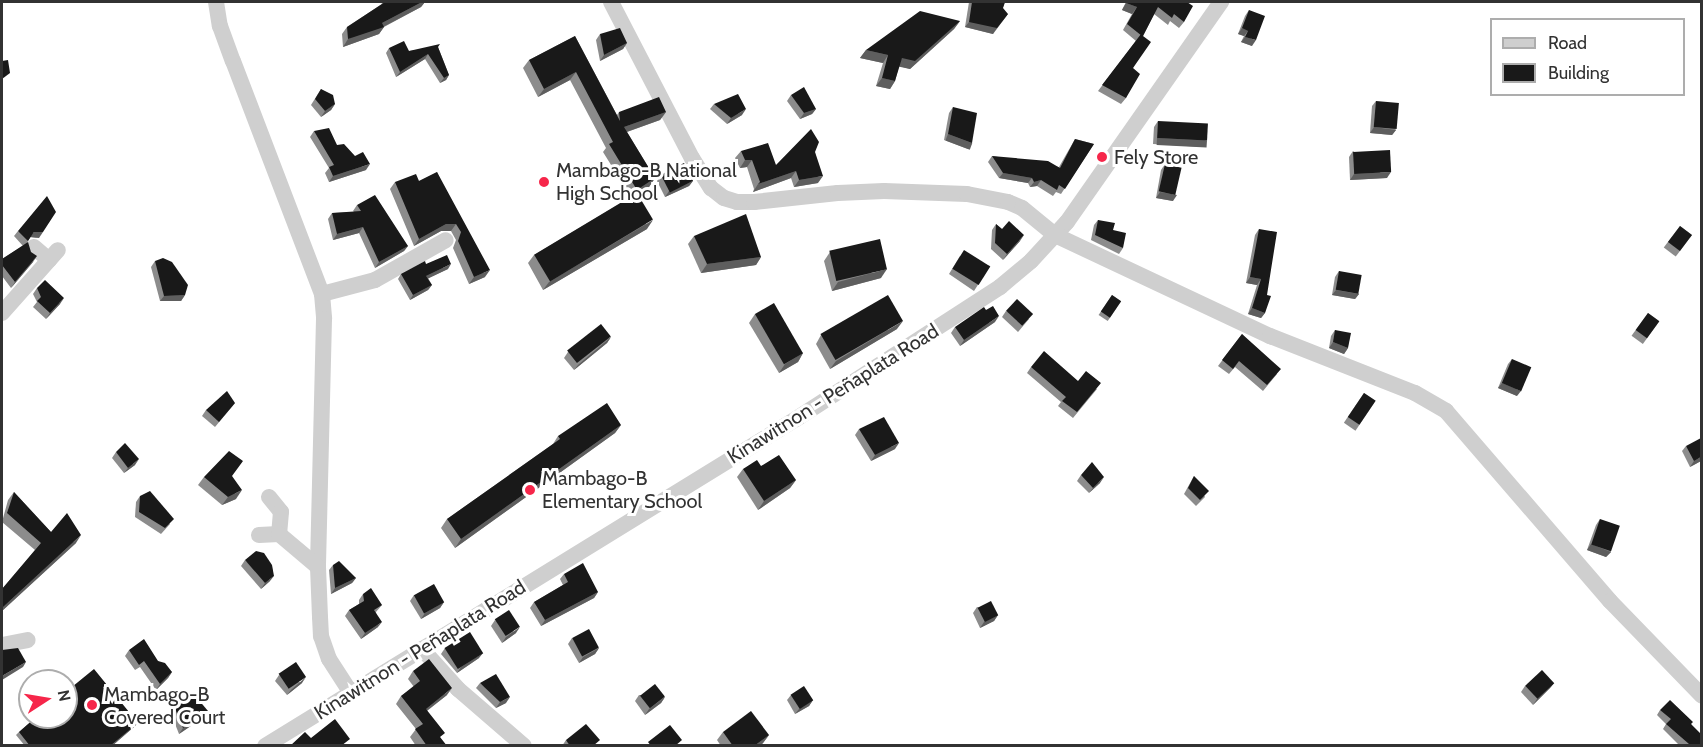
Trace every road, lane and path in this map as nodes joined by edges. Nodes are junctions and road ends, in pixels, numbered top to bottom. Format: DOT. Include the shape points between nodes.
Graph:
graph roads {
  1 [pos="216,2"];
  2 [pos="611,2"];
  3 [pos="1221,2"];
  4 [pos="1055,235"];
  5 [pos="446,240"];
  6 [pos="34,247"];
  7 [pos="322,294"];
  8 [pos="2,313"];
  9 [pos="269,497"];
  10 [pos="279,534"];
  11 [pos="260,535"];
  12 [pos="318,567"];
  13 [pos="28,640"];
  14 [pos="2,645"];
  15 [pos="422,649"];
  16 [pos="351,693"];
  17 [pos="1701,696"];
  18 [pos="264,746"];
  19 [pos="524,746"];
  1 -- 7 [label="street" via="232,61"];
  2 -- 4 [label="street" via="692,158 711,188 724,198 754,202 838,192 967,194 1022,208"];
  3 -- 4 [label="street, Kinawitnon - Peñaplata Road" via="1103,173"];
  4 -- 15 [label="street, Kinawitnon - Peñaplata Road" via="1031,261 959,316"];
  4 -- 17 [label="street" via="1270,336 1415,393 1446,411 1610,601"];
  5 -- 7 [label="street" via="375,280"];
  6 -- 8 [label="street" via="53,255"];
  7 -- 12 [label="street"];
  9 -- 10 [label="street" via="281,512"];
  10 -- 11 [label="street"];
  10 -- 12 [label="street"];
  12 -- 16 [label="street" via="321,636 329,659"];
  13 -- 14 [label="street"];
  15 -- 16 [label="street, Kinawitnon - Peñaplata Road"];
  15 -- 19 [label="street" via="458,689"];
  16 -- 18 [label="street, Kinawitnon - Peñaplata Road"];
}
